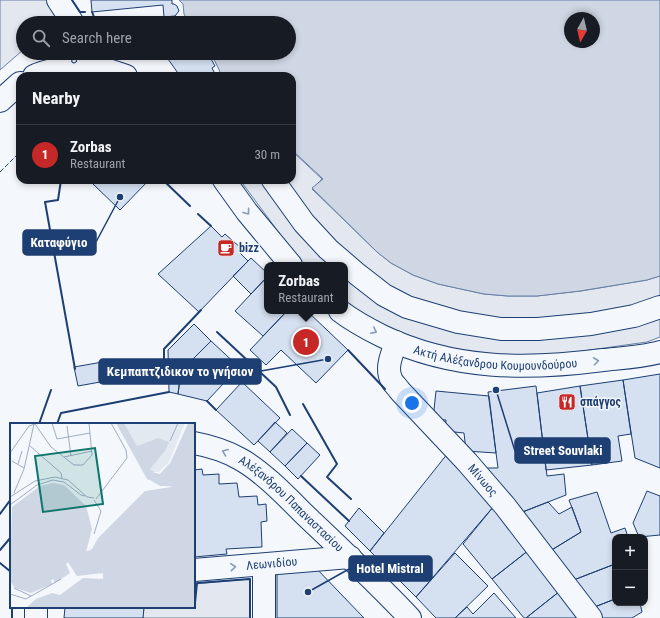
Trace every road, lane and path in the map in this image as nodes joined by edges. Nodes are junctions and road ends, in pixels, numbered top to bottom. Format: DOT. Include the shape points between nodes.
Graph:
graph roads {
  1 [pos="58,0"];
  2 [pos="68,16"];
  3 [pos="62,65"];
  4 [pos="115,72"];
  5 [pos="16,87"];
  6 [pos="0,101"];
  7 [pos="227,184"];
  8 [pos="276,184"];
  9 [pos="289,262"];
  10 [pos="343,262"];
  11 [pos="348,266"];
  12 [pos="660,307"];
  13 [pos="345,314"];
  14 [pos="396,342"];
  15 [pos="660,352"];
  16 [pos="195,444"];
  17 [pos="350,557"];
  18 [pos="264,565"];
  19 [pos="195,570"];
  20 [pos="264,618"];
  21 [pos="410,618"];
  22 [pos="591,618"];
  1 -- 2 [label="street"];
  3 -- 4 [label="street" via="96,67"];
  5 -- 6 [label="street"];
  7 -- 9 [label="street, one-way"];
  8 -- 10 [label="street" via="304,223"];
  11 -- 12 [label="street" via="384,295 407,307 458,322 501,329 538,329 591,324 634,316"];
  13 -- 14 [label="street, Ακτή Αλέξανδρου Κουμουνδούρου, one-way"];
  14 -- 15 [label="street, Ακτή Αλέξανδρου Κουμουνδούρου, one-way" via="420,352 445,358 504,366 573,364"];
  14 -- 22 [label="street, Μίνωος" via="389,366 392,380 505,506"];
  17 -- 16 [label="street, Αλέξανδρου Παπαναστασίου, one-way" via="249,464 224,451"];
  17 -- 18 [label="street, Λεωνιδίου"];
  17 -- 21 [label="street, Αλέξανδρου Παπαναστασίου"];
  19 -- 18 [label="street, Λεωνιδίου, one-way"];
  18 -- 20 [label="street"];
}
